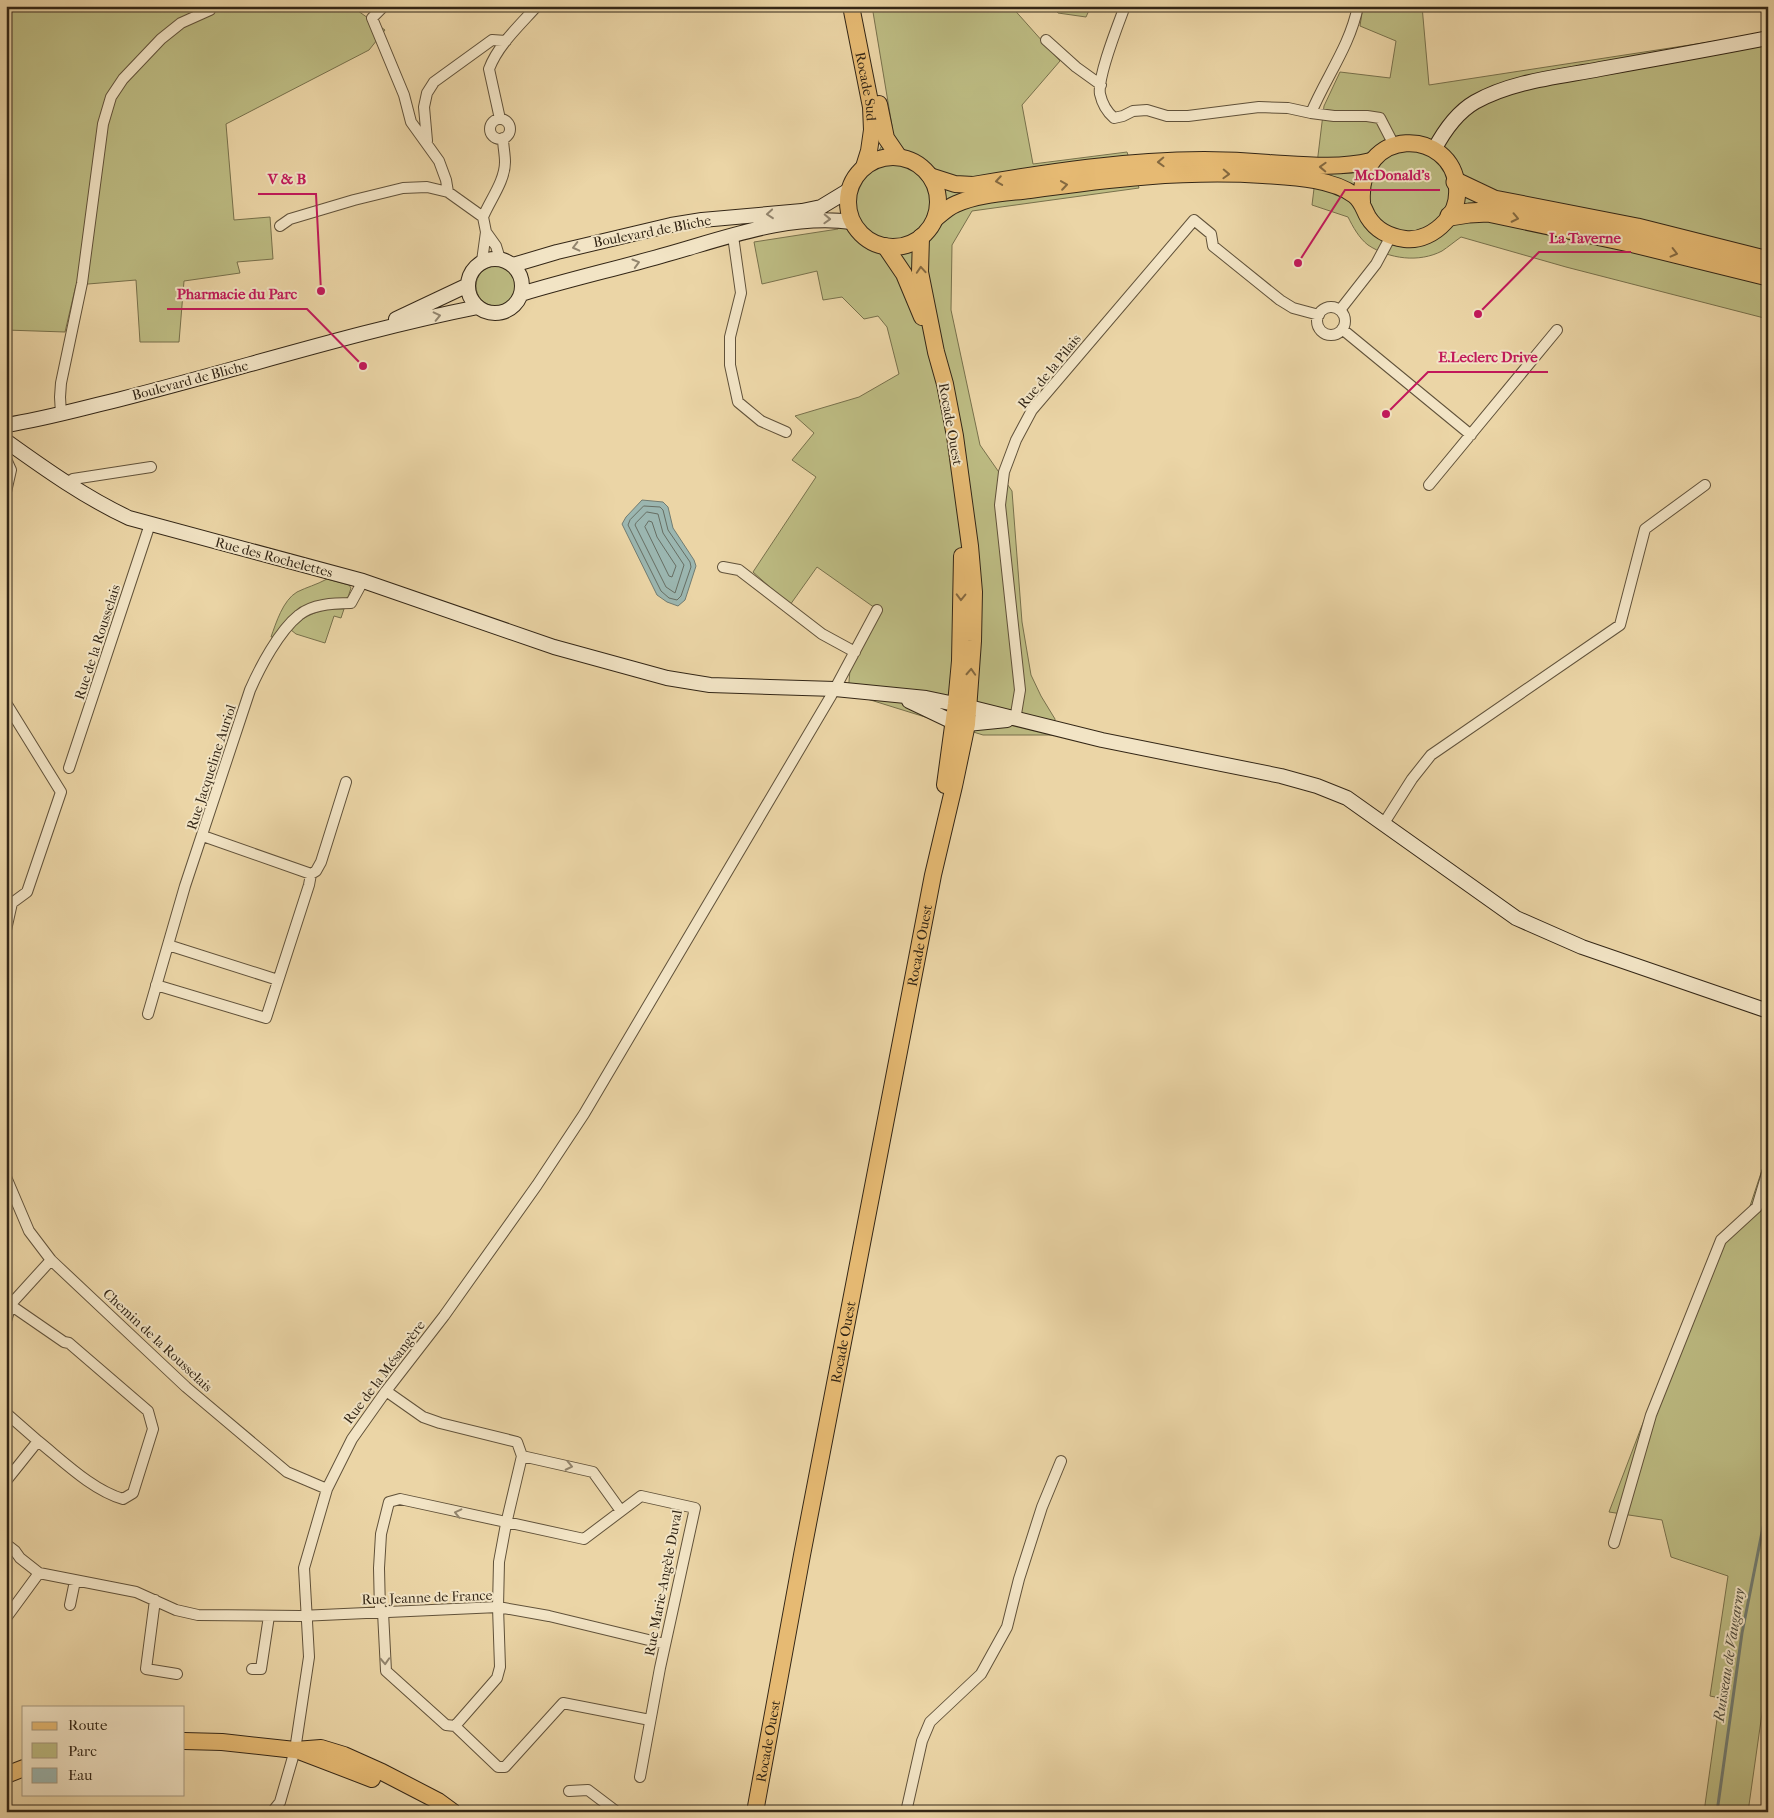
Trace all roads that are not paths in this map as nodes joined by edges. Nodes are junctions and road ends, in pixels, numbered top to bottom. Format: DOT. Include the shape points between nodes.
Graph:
graph roads {
  1 [pos="212,6"];
  2 [pos="384,6"];
  3 [pos="537,6"];
  4 [pos="851,6"];
  5 [pos="859,6"];
  6 [pos="1124,6"];
  7 [pos="1358,6"];
  8 [pos="1768,38"];
  9 [pos="1046,40"];
  10 [pos="506,41"];
  11 [pos="1101,85"];
  12 [pos="1311,113"];
  13 [pos="500,119"];
  14 [pos="503,138"];
  15 [pos="427,142"];
  16 [pos="1394,145"];
  17 [pos="1434,150"];
  18 [pos="899,157"];
  19 [pos="1371,161"];
  20 [pos="864,166"];
  21 [pos="930,176"];
  22 [pos="1456,182"];
  23 [pos="849,190"];
  24 [pos="448,192"];
  25 [pos="1362,202"];
  26 [pos="1450,216"];
  27 [pos="483,217"];
  28 [pos="935,219"];
  29 [pos="852,222"];
  30 [pos="280,226"];
  31 [pos="486,232"];
  32 [pos="733,236"];
  33 [pos="1391,236"];
  34 [pos="921,237"];
  35 [pos="886,246"];
  36 [pos="482,261"];
  37 [pos="1768,261"];
  38 [pos="507,262"];
  39 [pos="1768,276"];
  40 [pos="468,285"];
  41 [pos="521,294"];
  42 [pos="478,307"];
  43 [pos="1340,310"];
  44 [pos="1319,315"];
  45 [pos="1342,329"];
  46 [pos="1557,330"];
  47 [pos="372,331"];
  48 [pos="936,352"];
  49 [pos="61,414"];
  50 [pos="6,425"];
  51 [pos="786,432"];
  52 [pos="1471,435"];
  53 [pos="6,441"];
  54 [pos="6,459"];
  55 [pos="151,467"];
  56 [pos="68,482"];
  57 [pos="1428,485"];
  58 [pos="1705,485"];
  59 [pos="6,492"];
  60 [pos="150,524"];
  61 [pos="723,566"];
  62 [pos="363,581"];
  63 [pos="877,610"];
  64 [pos="855,652"];
  65 [pos="835,689"];
  66 [pos="893,694"];
  67 [pos="6,703"];
  68 [pos="967,707"];
  69 [pos="1015,720"];
  70 [pos="964,724"];
  71 [pos="70,768"];
  72 [pos="346,782"];
  73 [pos="1384,823"];
  74 [pos="203,836"];
  75 [pos="311,874"];
  76 [pos="6,930"];
  77 [pos="168,945"];
  78 [pos="278,980"];
  79 [pos="156,985"];
  80 [pos="1768,1011"];
  81 [pos="148,1014"];
  82 [pos="1768,1170"];
  83 [pos="6,1176"];
  84 [pos="51,1260"];
  85 [pos="8,1303"];
  86 [pos="6,1321"];
  87 [pos="386,1391"];
  88 [pos="6,1413"];
  89 [pos="38,1441"];
  90 [pos="522,1456"];
  91 [pos="1061,1461"];
  92 [pos="6,1481"];
  93 [pos="327,1489"];
  94 [pos="621,1511"];
  95 [pos="506,1524"];
  96 [pos="1614,1543"];
  97 [pos="6,1544"];
  98 [pos="38,1573"];
  99 [pos="75,1581"];
  100 [pos="155,1600"];
  101 [pos="70,1605"];
  102 [pos="498,1607"];
  103 [pos="381,1612"];
  104 [pos="269,1616"];
  105 [pos="306,1616"];
  106 [pos="6,1618"];
  107 [pos="665,1644"];
  108 [pos="252,1668"];
  109 [pos="177,1674"];
  110 [pos="650,1720"];
  111 [pos="455,1726"];
  112 [pos="185,1731"];
  113 [pos="185,1741"];
  114 [pos="295,1750"];
  115 [pos="22,1758"];
  116 [pos="6,1764"];
  117 [pos="22,1769"];
  118 [pos="6,1775"];
  119 [pos="640,1776"];
  120 [pos="569,1791"];
  121 [pos="272,1812"];
  122 [pos="441,1812"];
  123 [pos="453,1812"];
  124 [pos="617,1812"];
  125 [pos="755,1812"];
  126 [pos="906,1812"];
  1 -- 49 [label="street" via="161,39 123,79 111,97 103,124 82,283 61,383"];
  2 -- 15 [label="street" via="372,18 412,122"];
  3 -- 10 [label="street"];
  4 -- 20 [label="main road, Rocade Sud" via="872,130"];
  5 -- 18 [label="main road, Rocade Sud" via="886,138"];
  6 -- 11 [label="street"];
  7 -- 12 [label="street" via="1346,45"];
  8 -- 17 [label="street" via="1498,90 1458,116"];
  9 -- 11 [label="street" via="1076,68"];
  10 -- 13 [label="street" via="489,69"];
  10 -- 15 [label="street" via="492,40 434,82 424,107"];
  11 -- 12 [label="street" via="1100,94 1108,113 1114,118 1133,111 1188,116 1259,107"];
  12 -- 16 [label="street" via="1380,118"];
  13 -- 14 [label="street" via="509,126"];
  13 -- 14 [label="street" via="492,122 490,130 494,137"];
  14 -- 27 [label="street" via="505,162 502,177"];
  15 -- 24 [label="street" via="440,161"];
  16 -- 17 [label="main road" via="1408,143"];
  16 -- 19 [label="main road"];
  17 -- 22 [label="main road" via="1452,169"];
  18 -- 20 [label="main road" via="875,160"];
  18 -- 21 [label="main road" via="911,160"];
  19 -- 21 [label="main road, one-way" via="1327,167 1203,160 1144,162 973,185 955,184"];
  19 -- 25 [label="main road" via="1364,173"];
  20 -- 23 [label="main road" via="854,177"];
  21 -- 28 [label="main road" via="938,204"];
  22 -- 26 [label="main road" via="1455,206"];
  22 -- 37 [label="highway" via="1494,200 1637,228"];
  23 -- 29 [label="main road" via="848,212"];
  23 -- 38 [label="street, Boulevard de Bliche, one-way" via="821,207 670,225"];
  24 -- 27 [label="street"];
  24 -- 30 [label="street" via="427,187 402,188 290,219"];
  28 -- 25 [label="main road, one-way" via="955,204 973,198 1148,175 1208,173 1294,178 1333,185"];
  25 -- 33 [label="main road" via="1367,216"];
  26 -- 33 [label="main road" via="1439,229 1424,237 1408,240"];
  26 -- 39 [label="highway, one-way" via="1488,212"];
  27 -- 31 [label="street"];
  28 -- 34 [label="main road"];
  32 -- 29 [label="street, Boulevard de Bliche, one-way" via="803,220"];
  29 -- 35 [label="main road" via="860,234"];
  31 -- 36 [label="street"];
  31 -- 38 [label="street"];
  41 -- 32 [label="street, Boulevard de Bliche, one-way"];
  32 -- 51 [label="street" via="741,293 730,336 730,365 738,402 761,421"];
  33 -- 43 [label="street" via="1376,264"];
  34 -- 35 [label="main road" via="898,247"];
  48 -- 34 [label="main road, Rocade Ouest, one-way" via="920,272"];
  35 -- 48 [label="main road, Rocade Ouest" via="904,274"];
  36 -- 38 [label="street" via="491,258"];
  36 -- 40 [label="street" via="472,271"];
  38 -- 41 [label="street" via="522,278"];
  40 -- 42 [label="street" via="468,293"];
  40 -- 47 [label="street, Boulevard de Bliche"];
  41 -- 42 [label="street" via="517,302 505,311 491,313"];
  47 -- 42 [label="street, Boulevard de Bliche, one-way"];
  43 -- 44 [label="street" via="1328,307"];
  43 -- 45 [label="street" via="1345,321"];
  44 -- 45 [label="street" via="1319,326 1324,332 1336,334"];
  44 -- 69 [label="street, Rue de la Pilais" via="1292,308 1280,300 1213,246 1211,234 1194,220 1032,410 1004,472 1000,504 1020,690"];
  45 -- 52 [label="street"];
  46 -- 52 [label="street"];
  47 -- 49 [label="street, Boulevard de Bliche"];
  48 -- 68 [label="main road, Rocade Ouest" via="955,436 970,546 974,592"];
  49 -- 50 [label="street, Boulevard de Bliche"];
  52 -- 57 [label="street"];
  53 -- 56 [label="street, Rue des Rochelettes"];
  54 -- 59 [label="street" via="11,470"];
  55 -- 56 [label="street"];
  56 -- 60 [label="street, Rue des Rochelettes" via="113,511"];
  58 -- 73 [label="street" via="1645,529 1620,625 1431,756"];
  60 -- 62 [label="street, Rue des Rochelettes"];
  60 -- 71 [label="street, Rue de la Rousselais"];
  61 -- 64 [label="street" via="739,570 822,634"];
  62 -- 65 [label="street, Rue des Rochelettes" via="554,647 667,678 710,685"];
  62 -- 74 [label="street, Rue Jacqueline Auriol" via="351,603 320,605 299,614 261,664"];
  63 -- 64 [label="street, Rue de la Mésangère"];
  64 -- 65 [label="street, Rue de la Mésangère"];
  65 -- 66 [label="street, Rue des Rochelettes"];
  65 -- 87 [label="street, Rue de la Mésangère" via="619,1057 537,1185"];
  66 -- 68 [label="street, Rue des Rochelettes"];
  66 -- 70 [label="street"];
  67 -- 76 [label="street" via="61,792 27,892 12,903"];
  68 -- 69 [label="street, Rue des Rochelettes"];
  68 -- 70 [label="main road, Rocade Ouest"];
  69 -- 70 [label="street"];
  69 -- 73 [label="street" via="1317,786 1347,798"];
  70 -- 125 [label="main road, Rocade Ouest"];
  72 -- 75 [label="street" via="321,862"];
  73 -- 80 [label="street" via="1524,922 1582,947"];
  74 -- 75 [label="street"];
  74 -- 77 [label="street, Rue Jacqueline Auriol"];
  75 -- 78 [label="street"];
  77 -- 78 [label="street"];
  77 -- 79 [label="street, Rue Jacqueline Auriol"];
  78 -- 79 [label="street" via="266,1018"];
  79 -- 81 [label="street, Rue Jacqueline Auriol"];
  82 -- 96 [label="street" via="1757,1207 1721,1240 1651,1415"];
  83 -- 84 [label="street, Chemin de la Rousselais" via="29,1230"];
  84 -- 85 [label="street"];
  84 -- 93 [label="street, Chemin de la Rousselais" via="186,1387 287,1472"];
  85 -- 86 [label="street"];
  85 -- 89 [label="street" via="69,1343 148,1411 153,1429 133,1493 123,1500 104,1492"];
  87 -- 90 [label="street" via="423,1417 518,1442"];
  87 -- 93 [label="street, Rue de la Mésangère" via="352,1439"];
  88 -- 89 [label="street"];
  89 -- 92 [label="street"];
  90 -- 94 [label="street, one-way" via="593,1472"];
  90 -- 95 [label="street"];
  91 -- 126 [label="street" via="1042,1508 1007,1627 981,1674 930,1722 922,1741"];
  93 -- 105 [label="street, Rue de la Mésangère" via="304,1568"];
  94 -- 95 [label="street, Rue Marie-Angèle Duval" via="584,1539"];
  94 -- 107 [label="street, Rue Marie-Angèle Duval" via="641,1496 695,1508"];
  95 -- 102 [label="street"];
  95 -- 103 [label="street, Rue Marie-Angèle Duval, one-way" via="400,1500 389,1502 381,1534 378,1568"];
  97 -- 98 [label="street"];
  98 -- 99 [label="street, Rue Jeanne de France"];
  98 -- 106 [label="street"];
  99 -- 100 [label="street, Rue Jeanne de France" via="136,1592"];
  99 -- 101 [label="street"];
  100 -- 104 [label="street, Rue Jeanne de France" via="176,1610 198,1615"];
  100 -- 109 [label="street" via="146,1669"];
  102 -- 103 [label="street, Rue Jeanne de France"];
  102 -- 107 [label="street, Rue Jeanne de France"];
  102 -- 111 [label="street" via="500,1667 497,1678"];
  103 -- 105 [label="street, Rue Jeanne de France"];
  103 -- 111 [label="street, one-way" via="386,1671 446,1725"];
  104 -- 105 [label="street, Rue Jeanne de France"];
  104 -- 108 [label="street" via="262,1669"];
  105 -- 114 [label="street, Rue de la Mésangère" via="309,1657"];
  107 -- 110 [label="street, Rue Marie-Angèle Duval"];
  110 -- 111 [label="street" via="563,1703 505,1767 498,1767"];
  110 -- 119 [label="street, Rue Marie-Angèle Duval"];
  112 -- 114 [label="main road" via="266,1738"];
  113 -- 114 [label="main road"];
  114 -- 121 [label="street, Rue de la Mésangère" via="280,1802"];
  114 -- 122 [label="main road" via="409,1794"];
  114 -- 123 [label="main road" via="321,1748 344,1755 411,1786"];
  115 -- 116 [label="main road"];
  117 -- 118 [label="main road"];
  120 -- 124 [label="street" via="588,1790"];
}
